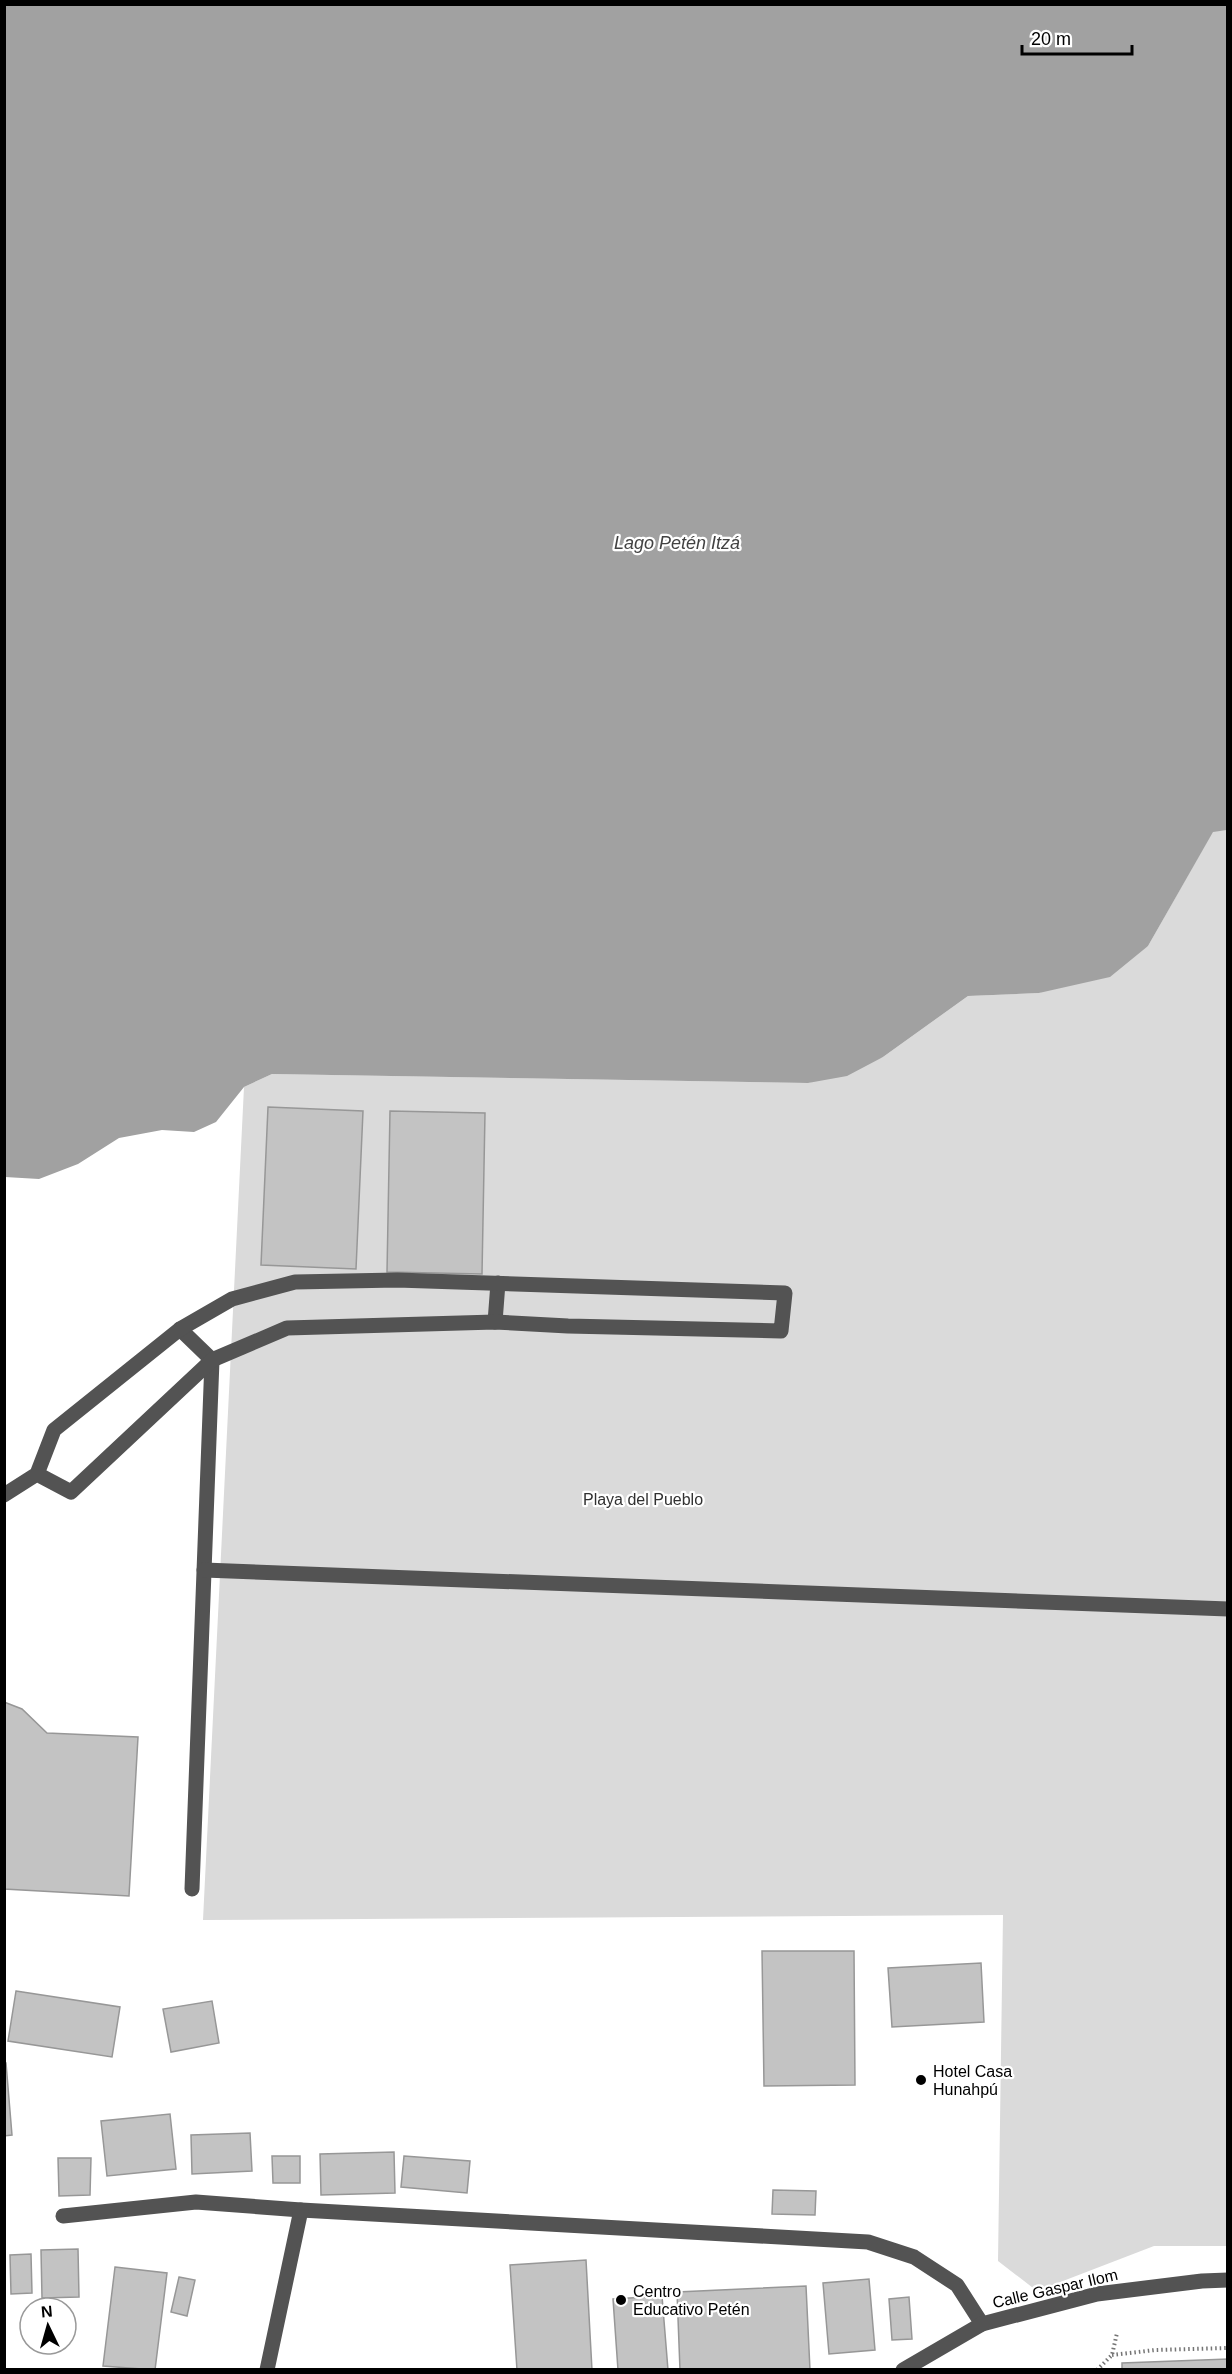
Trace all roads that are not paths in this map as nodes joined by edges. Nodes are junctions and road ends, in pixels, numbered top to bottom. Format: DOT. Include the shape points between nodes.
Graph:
graph roads {
  1 [pos="498,1283"];
  2 [pos="495,1322"];
  3 [pos="180,1329"];
  4 [pos="212,1360"];
  5 [pos="36,1474"];
  6 [pos="4,1495"];
  7 [pos="204,1570"];
  8 [pos="1227,1610"];
  9 [pos="192,1889"];
  10 [pos="301,2210"];
  11 [pos="63,2216"];
  12 [pos="1227,2280"];
  13 [pos="982,2324"];
  14 [pos="267,2370"];
  15 [pos="903,2370"];
  1 -- 2 [label="street"];
  1 -- 2 [label="street" via="785,1293 781,1331"];
  1 -- 3 [label="street" via="295,1282 232,1299"];
  2 -- 4 [label="street" via="287,1328"];
  3 -- 4 [label="street"];
  3 -- 5 [label="street" via="54,1430"];
  4 -- 5 [label="street" via="71,1492"];
  4 -- 7 [label="street"];
  5 -- 6 [label="street"];
  7 -- 8 [label="street"];
  7 -- 9 [label="street"];
  10 -- 11 [label="street" via="196,2202"];
  10 -- 13 [label="street" via="868,2242 914,2257 957,2285"];
  10 -- 14 [label="street"];
  12 -- 13 [label="street, Calle Gaspar Ilom" via="1097,2294"];
  13 -- 15 [label="street, Calle Gaspar Ilom"];
}
